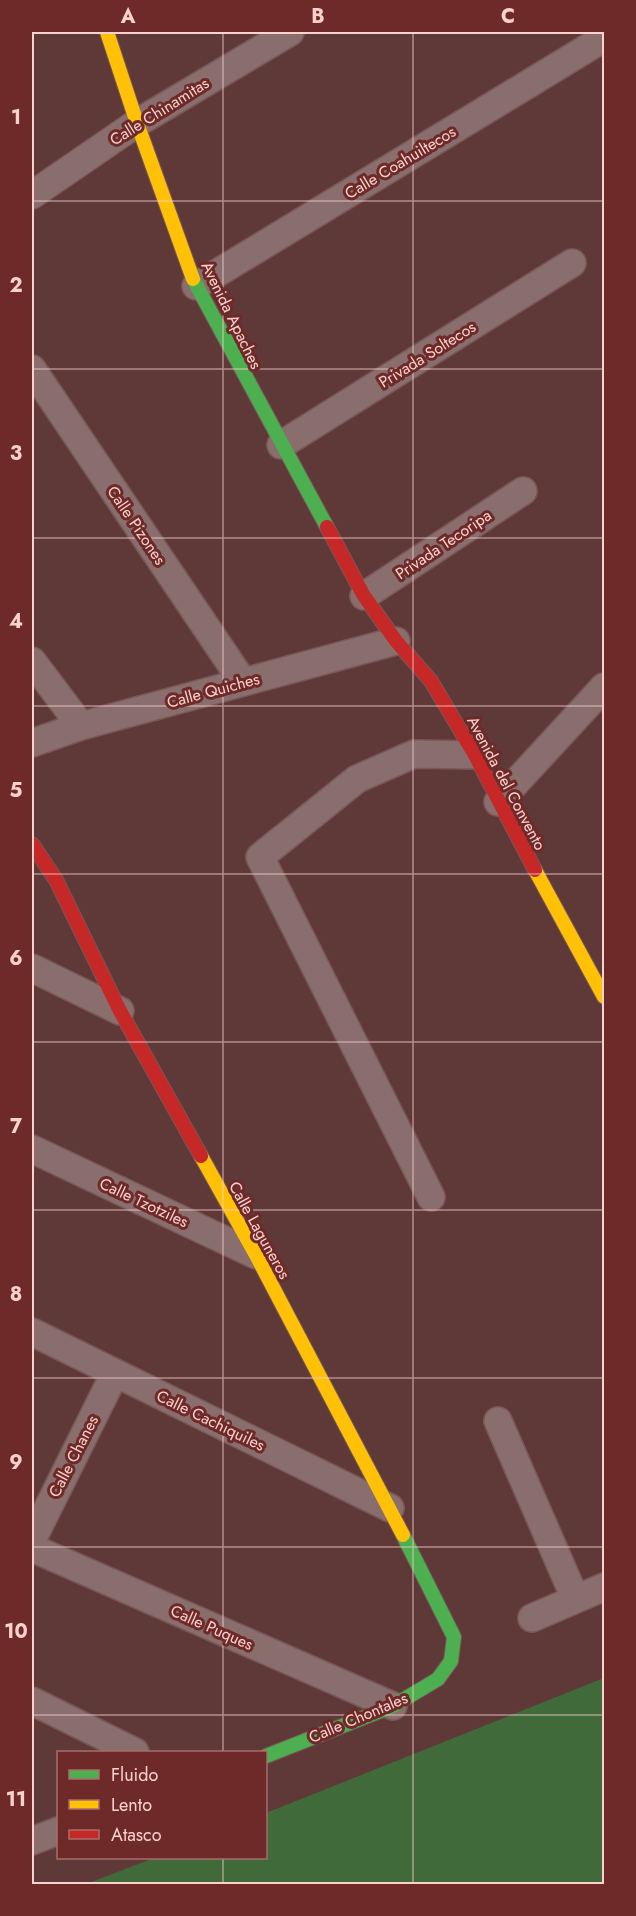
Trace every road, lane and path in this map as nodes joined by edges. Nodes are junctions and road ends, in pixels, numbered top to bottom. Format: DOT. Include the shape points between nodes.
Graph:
graph roads {
  1 [pos="107,32"];
  2 [pos="290,32"];
  3 [pos="604,38"];
  4 [pos="136,123"];
  5 [pos="32,195"];
  6 [pos="572,263"];
  7 [pos="196,286"];
  8 [pos="32,369"];
  9 [pos="281,445"];
  10 [pos="523,491"];
  11 [pos="364,596"];
  12 [pos="396,641"];
  13 [pos="32,661"];
  14 [pos="243,682"];
  15 [pos="604,687"];
  16 [pos="81,726"];
  17 [pos="32,743"];
  18 [pos="475,755"];
  19 [pos="498,802"];
  20 [pos="32,844"];
  21 [pos="32,968"];
  22 [pos="604,997"];
  23 [pos="120,1011"];
  24 [pos="32,1149"];
  25 [pos="431,1197"];
  26 [pos="256,1255"];
  27 [pos="32,1332"];
  28 [pos="115,1373"];
  29 [pos="498,1421"];
  30 [pos="390,1508"];
  31 [pos="32,1540"];
  32 [pos="32,1548"];
  33 [pos="604,1587"];
  34 [pos="575,1598"];
  35 [pos="532,1618"];
  36 [pos="454,1636"];
  37 [pos="32,1701"];
  38 [pos="393,1706"];
  39 [pos="133,1751"];
  40 [pos="267,1756"];
  41 [pos="57,1831"];
  42 [pos="32,1840"];
  1 -- 4 [label="street, Avenida Apaches"];
  2 -- 4 [label="street, Calle Chinamitas"];
  3 -- 7 [label="street, Calle Coahuiltecos"];
  4 -- 5 [label="street, Calle Chinamitas"];
  4 -- 7 [label="street, Avenida Apaches"];
  6 -- 9 [label="street, Privada Soltecos"];
  7 -- 9 [label="street, Avenida Apaches"];
  8 -- 14 [label="street, Calle Pizones"];
  9 -- 11 [label="street, Avenida Apaches"];
  10 -- 11 [label="street, Privada Tecoripa"];
  11 -- 12 [label="street, Avenida del Convento"];
  12 -- 14 [label="street, Calle Quiches"];
  12 -- 18 [label="street, Avenida del Convento" via="431,681"];
  13 -- 16 [label="street"];
  14 -- 16 [label="street, Calle Quiches"];
  15 -- 19 [label="street"];
  16 -- 17 [label="street, Calle Quiches"];
  18 -- 19 [label="street, Avenida del Convento"];
  18 -- 25 [label="street" via="414,754 357,779 261,857"];
  19 -- 22 [label="street, Avenida del Convento"];
  20 -- 23 [label="street, Calle Laguneros" via="56,880"];
  21 -- 23 [label="street"];
  23 -- 26 [label="street, Calle Laguneros"];
  24 -- 26 [label="street, Calle Tzotziles"];
  26 -- 30 [label="street, Calle Laguneros"];
  27 -- 28 [label="street, Calle Cachiquiles"];
  28 -- 30 [label="street, Calle Cachiquiles"];
  28 -- 31 [label="street, Calle Chanes"];
  29 -- 34 [label="street"];
  30 -- 36 [label="street, Calle Laguneros"];
  32 -- 38 [label="street, Calle Puques"];
  33 -- 34 [label="street"];
  34 -- 35 [label="street"];
  36 -- 38 [label="street, Calle Chontales" via="452,1661 438,1679"];
  37 -- 39 [label="street"];
  38 -- 40 [label="street, Calle Chontales"];
  41 -- 42 [label="street"];
}
